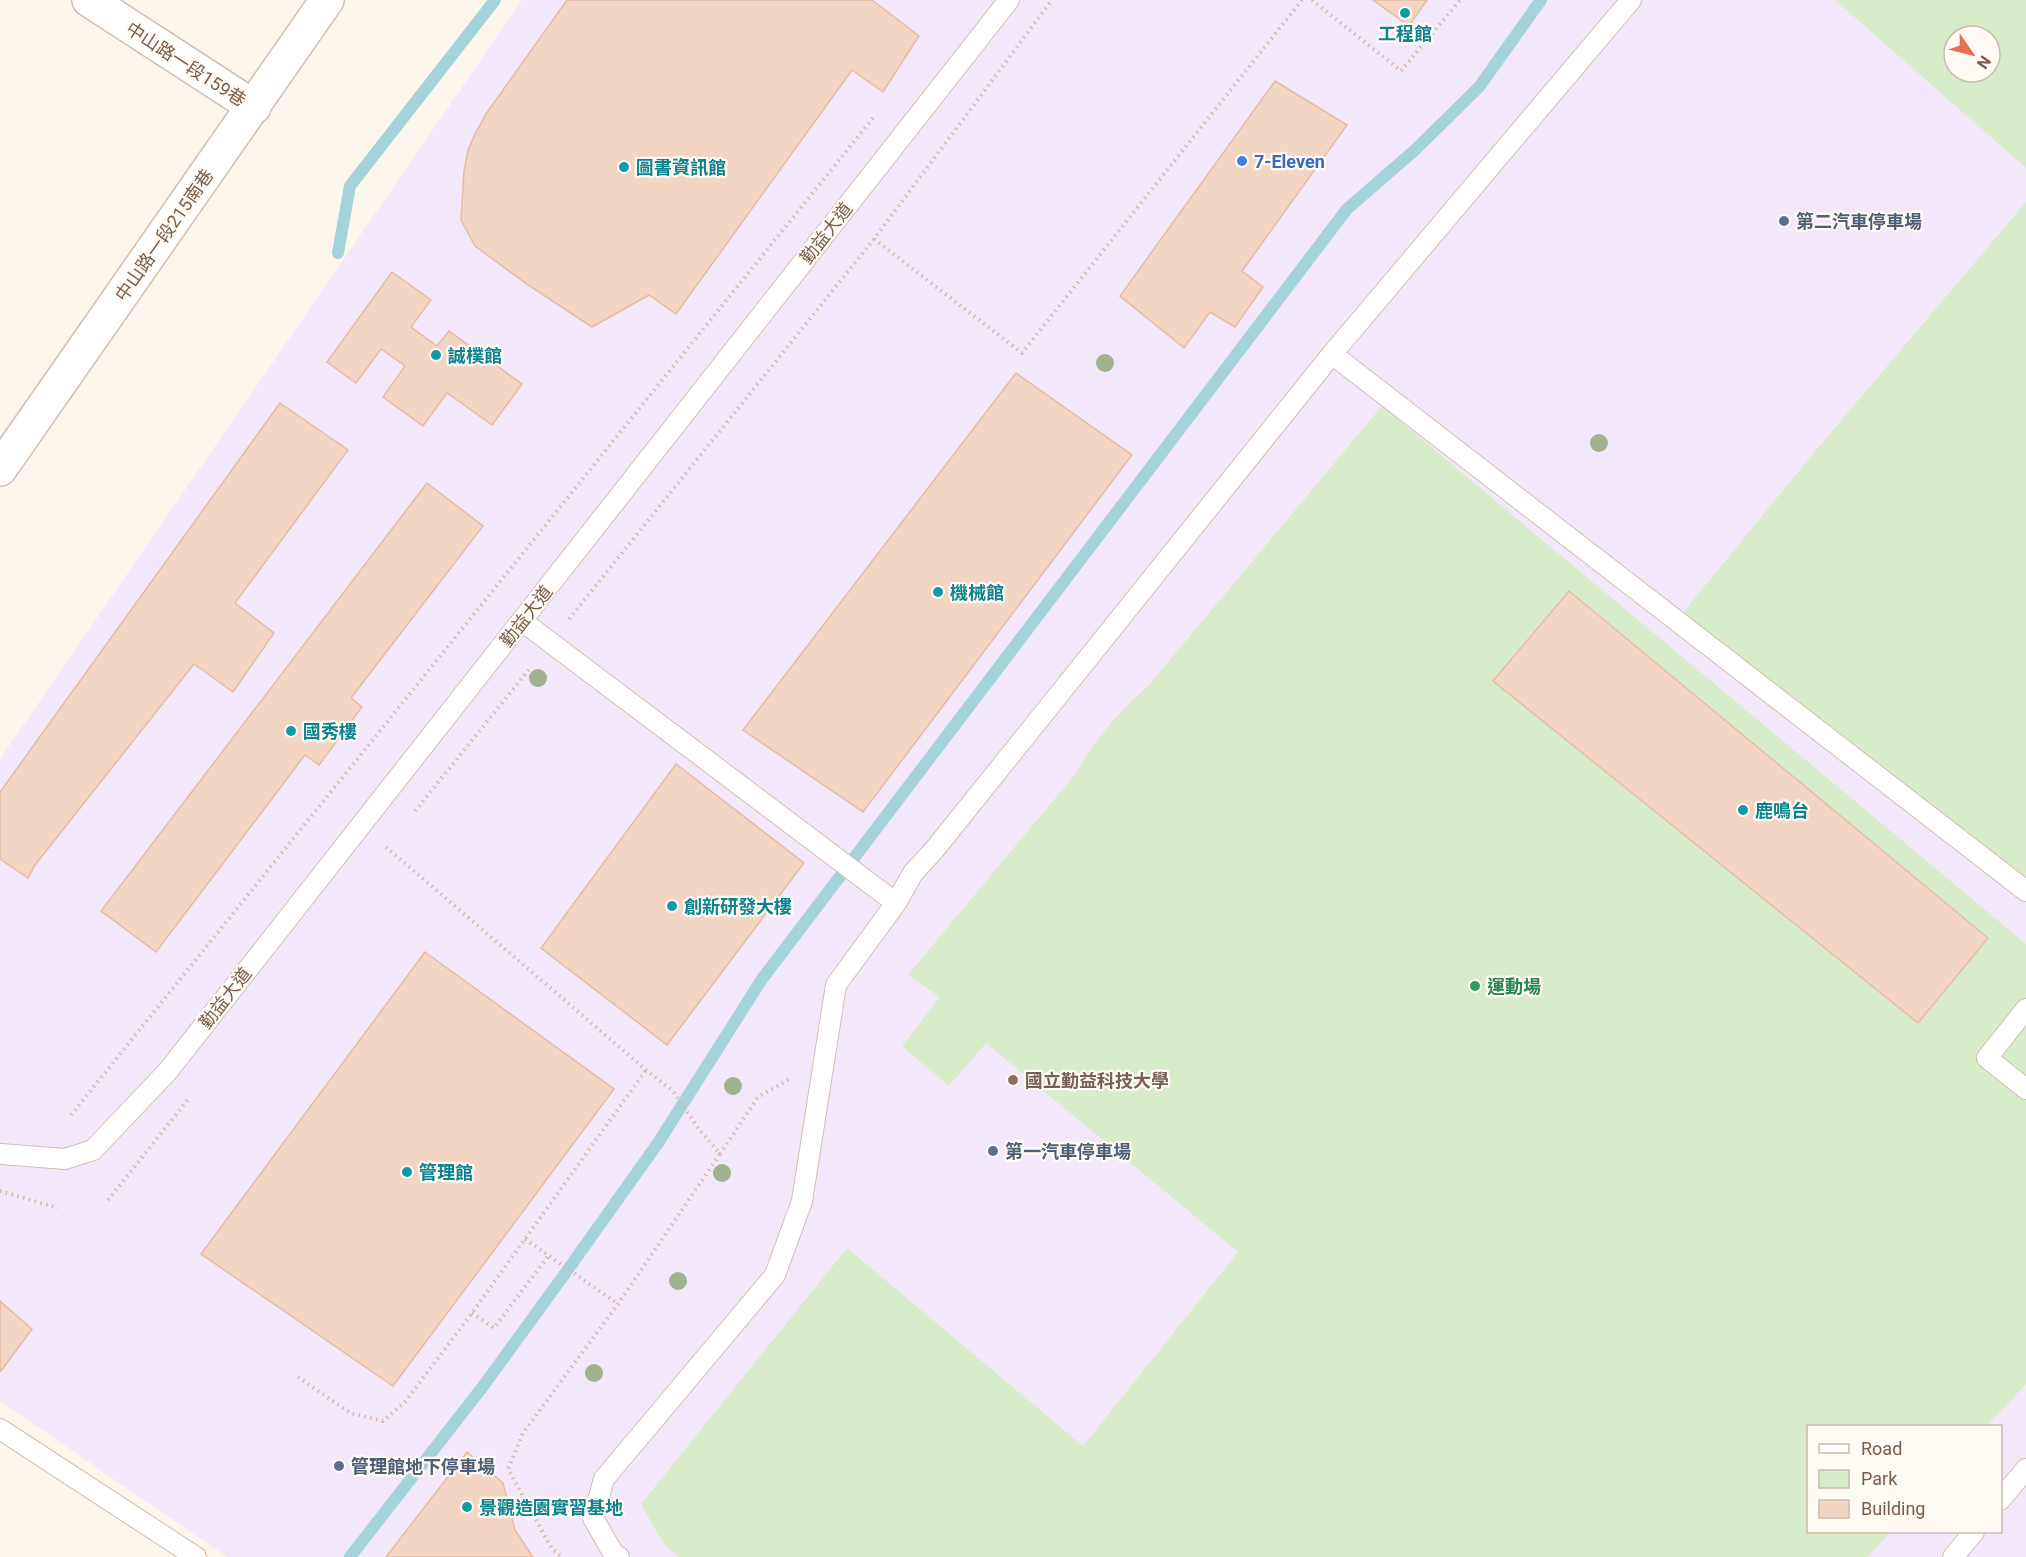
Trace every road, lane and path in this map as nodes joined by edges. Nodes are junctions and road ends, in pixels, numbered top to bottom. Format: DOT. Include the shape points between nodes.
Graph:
graph roads {
  1 [pos="88,0"];
  2 [pos="327,0"];
  3 [pos="1009,0"];
  4 [pos="1052,0"];
  5 [pos="1302,0"];
  6 [pos="1312,0"];
  7 [pos="1460,0"];
  8 [pos="1631,0"];
  9 [pos="254,107"];
  10 [pos="879,111"];
  11 [pos="874,239"];
  12 [pos="1332,354"];
  13 [pos="0,469"];
  14 [pos="522,621"];
  15 [pos="550,642"];
  16 [pos="408,819"];
  17 [pos="394,838"];
  18 [pos="2026,891"];
  19 [pos="896,903"];
  20 [pos="2026,1009"];
  21 [pos="646,1070"];
  22 [pos="790,1078"];
  23 [pos="196,1089"];
  24 [pos="2026,1089"];
  25 [pos="71,1115"];
  26 [pos="0,1154"];
  27 [pos="720,1154"];
  28 [pos="0,1191"];
  29 [pos="108,1200"];
  30 [pos="58,1208"];
  31 [pos="525,1239"];
  32 [pos="549,1255"];
  33 [pos="618,1304"];
  34 [pos="472,1313"];
  35 [pos="298,1377"];
  36 [pos="0,1429"];
  37 [pos="2026,1469"];
  38 [pos="2002,1499"];
  39 [pos="1973,1533"];
  40 [pos="196,1557"];
  41 [pos="562,1557"];
  42 [pos="618,1557"];
  43 [pos="1953,1557"];
  1 -- 9 [label="street, 中山路一段159巷"];
  2 -- 9 [label="street, 中山路一段215南巷"];
  3 -- 14 [label="lane, 勤益大道"];
  4 -- 11 [label="path"];
  5 -- 11 [label="path" via="1022,353"];
  6 -- 7 [label="path" via="1401,71"];
  8 -- 12 [label="lane"];
  9 -- 13 [label="street, 中山路一段215南巷"];
  10 -- 25 [label="path"];
  11 -- 15 [label="path"];
  12 -- 18 [label="lane"];
  12 -- 19 [label="lane" via="913,873"];
  14 -- 15 [label="lane"];
  14 -- 26 [label="lane, 勤益大道" via="168,1071 93,1150 65,1159"];
  15 -- 16 [label="path"];
  15 -- 19 [label="lane"];
  17 -- 21 [label="path" via="386,847"];
  19 -- 42 [label="lane" via="836,985 802,1201 775,1275 604,1479 593,1518"];
  20 -- 24 [label="lane" via="1987,1058"];
  21 -- 27 [label="path" via="673,1091"];
  21 -- 31 [label="path"];
  22 -- 27 [label="path" via="758,1097"];
  23 -- 29 [label="path"];
  27 -- 33 [label="path"];
  28 -- 30 [label="path"];
  31 -- 32 [label="path"];
  31 -- 34 [label="path"];
  32 -- 33 [label="path"];
  32 -- 34 [label="path" via="494,1328"];
  33 -- 41 [label="path" via="523,1433 508,1469 552,1549"];
  34 -- 35 [label="path" via="405,1402 383,1421 350,1413"];
  36 -- 40 [label="lane"];
  37 -- 38 [label="lane"];
  39 -- 43 [label="lane"];
}
